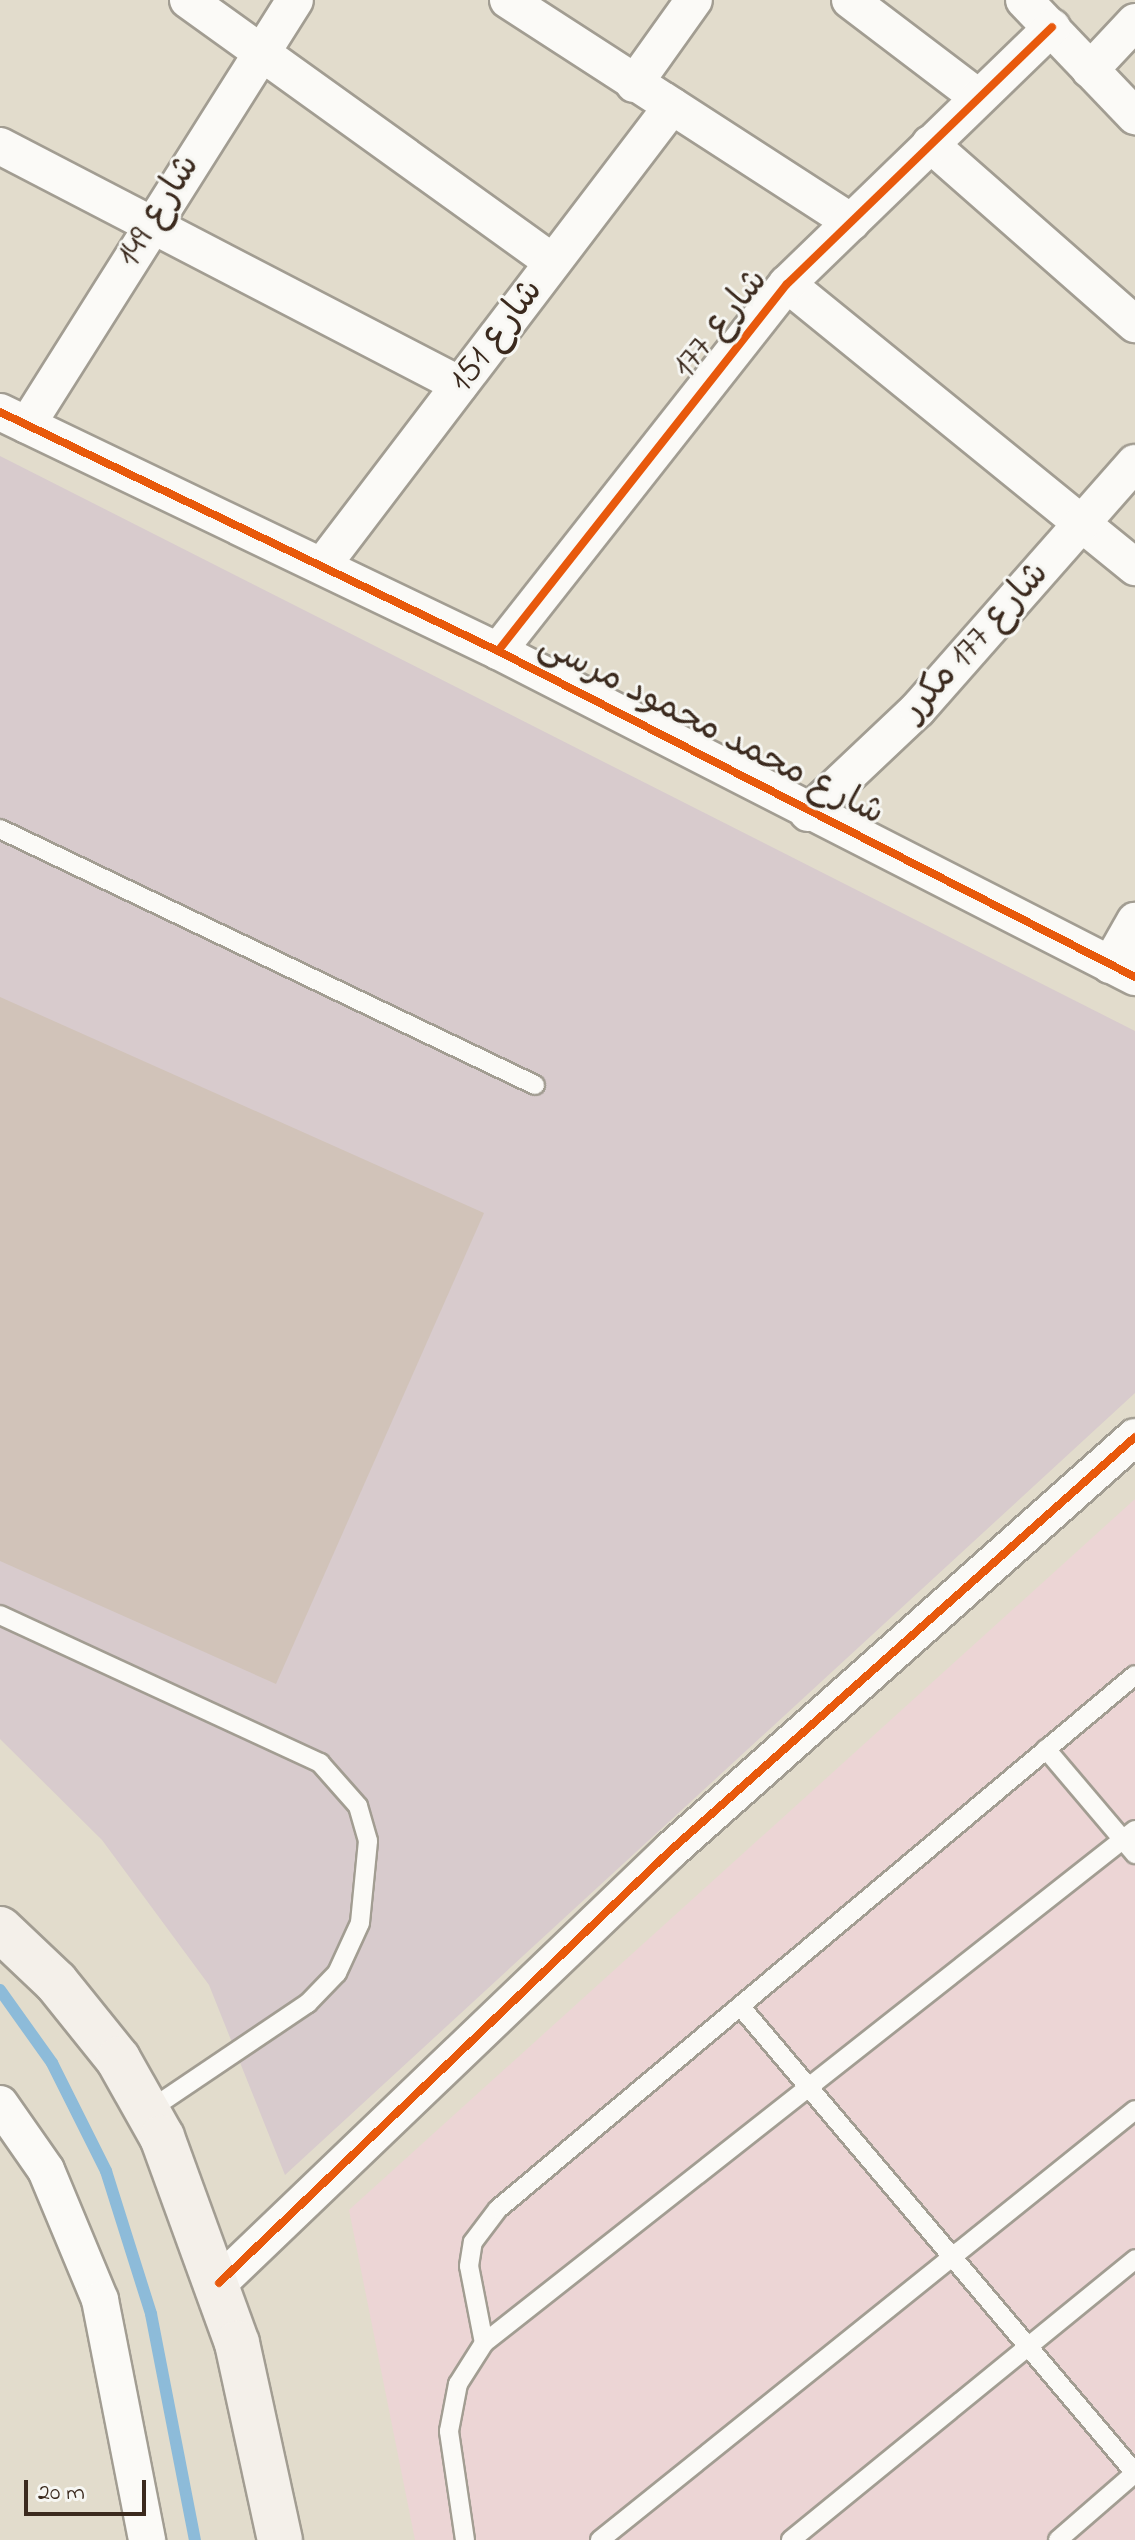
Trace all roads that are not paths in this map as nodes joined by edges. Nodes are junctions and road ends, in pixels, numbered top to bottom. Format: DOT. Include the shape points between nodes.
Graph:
graph roads {
  1 [pos="188,0"];
  2 [pos="295,0"];
  3 [pos="508,0"];
  4 [pos="694,0"];
  5 [pos="850,0"];
  6 [pos="1024,0"];
  7 [pos="1135,22"];
  8 [pos="1052,27"];
  9 [pos="263,51"];
  10 [pos="1090,70"];
  11 [pos="634,84"];
  12 [pos="978,97"];
  13 [pos="672,106"];
  14 [pos="1135,116"];
  15 [pos="930,144"];
  16 [pos="0,146"];
  17 [pos="851,222"];
  18 [pos="149,224"];
  19 [pos="553,262"];
  20 [pos="787,284"];
  21 [pos="1135,324"];
  22 [pos="460,385"];
  23 [pos="14,419"];
  24 [pos="1135,463"];
  25 [pos="1080,524"];
  26 [pos="322,566"];
  27 [pos="1135,567"];
  28 [pos="498,651"];
  29 [pos="808,813"];
  30 [pos="0,829"];
  31 [pos="1135,921"];
  32 [pos="1122,971"];
  33 [pos="535,1085"];
  34 [pos="1135,1437"];
  35 [pos="0,1615"];
  36 [pos="1135,1675"];
  37 [pos="1046,1749"];
  38 [pos="1129,1835"];
  39 [pos="1135,1854"];
  40 [pos="0,1929"];
  41 [pos="740,2006"];
  42 [pos="809,2086"];
  43 [pos="0,2104"];
  44 [pos="1135,2110"];
  45 [pos="148,2111"];
  46 [pos="952,2254"];
  47 [pos="1135,2259"];
  48 [pos="219,2283"];
  49 [pos="484,2343"];
  50 [pos="1025,2347"];
  51 [pos="147,2540"];
  52 [pos="280,2540"];
  53 [pos="465,2540"];
  54 [pos="600,2540"];
  55 [pos="791,2540"];
  56 [pos="1058,2540"];
  1 -- 9 [label="street"];
  2 -- 9 [label="street, شارع 149"];
  3 -- 11 [label="street"];
  4 -- 11 [label="street"];
  5 -- 12 [label="street"];
  6 -- 8 [label="street"];
  7 -- 10 [label="street"];
  8 -- 10 [label="street"];
  8 -- 12 [label="street, شارع 177"];
  9 -- 18 [label="street, شارع 149"];
  9 -- 19 [label="street"];
  10 -- 14 [label="street"];
  11 -- 13 [label="street"];
  12 -- 15 [label="street, شارع 177"];
  13 -- 17 [label="street"];
  13 -- 19 [label="street, شارع 151"];
  15 -- 17 [label="street, شارع 177"];
  15 -- 21 [label="street"];
  16 -- 18 [label="street"];
  17 -- 20 [label="street, شارع 177"];
  18 -- 22 [label="street"];
  18 -- 23 [label="street, شارع 149"];
  19 -- 22 [label="street, شارع 151"];
  20 -- 25 [label="street"];
  20 -- 28 [label="street, شارع 177"];
  22 -- 26 [label="street, شارع 151"];
  23 -- 26 [label="street, شارع محمد محمود مرسى"];
  24 -- 25 [label="street, شارع 177 مكرر"];
  25 -- 27 [label="street"];
  25 -- 29 [label="street, شارع 177 مكرر" via="918,709"];
  26 -- 28 [label="street, شارع محمد محمود مرسى"];
  28 -- 29 [label="street, شارع محمد محمود مرسى"];
  29 -- 32 [label="street, شارع محمد محمود مرسى"];
  30 -- 33 [label="lane"];
  31 -- 32 [label="street"];
  34 -- 48 [label="street" via="671,1850"];
  35 -- 45 [label="lane" via="320,1763 358,1806 368,1841 360,1923 337,1973 308,2003"];
  36 -- 37 [label="lane"];
  37 -- 38 [label="lane"];
  37 -- 41 [label="lane"];
  38 -- 39 [label="lane"];
  38 -- 42 [label="lane"];
  40 -- 45 [label="street" via="56,1982"];
  41 -- 42 [label="lane"];
  41 -- 49 [label="lane" via="498,2209 473,2242 469,2266"];
  42 -- 46 [label="lane"];
  42 -- 49 [label="lane"];
  43 -- 51 [label="street" via="46,2170 100,2300"];
  44 -- 46 [label="lane"];
  45 -- 48 [label="street"];
  46 -- 50 [label="lane"];
  46 -- 54 [label="lane"];
  47 -- 50 [label="lane"];
  48 -- 52 [label="street"];
  49 -- 53 [label="lane" via="458,2384 449,2431"];
  50 -- 55 [label="lane"];
  50 -- 56 [label="lane" via="1135,2473"];
}
